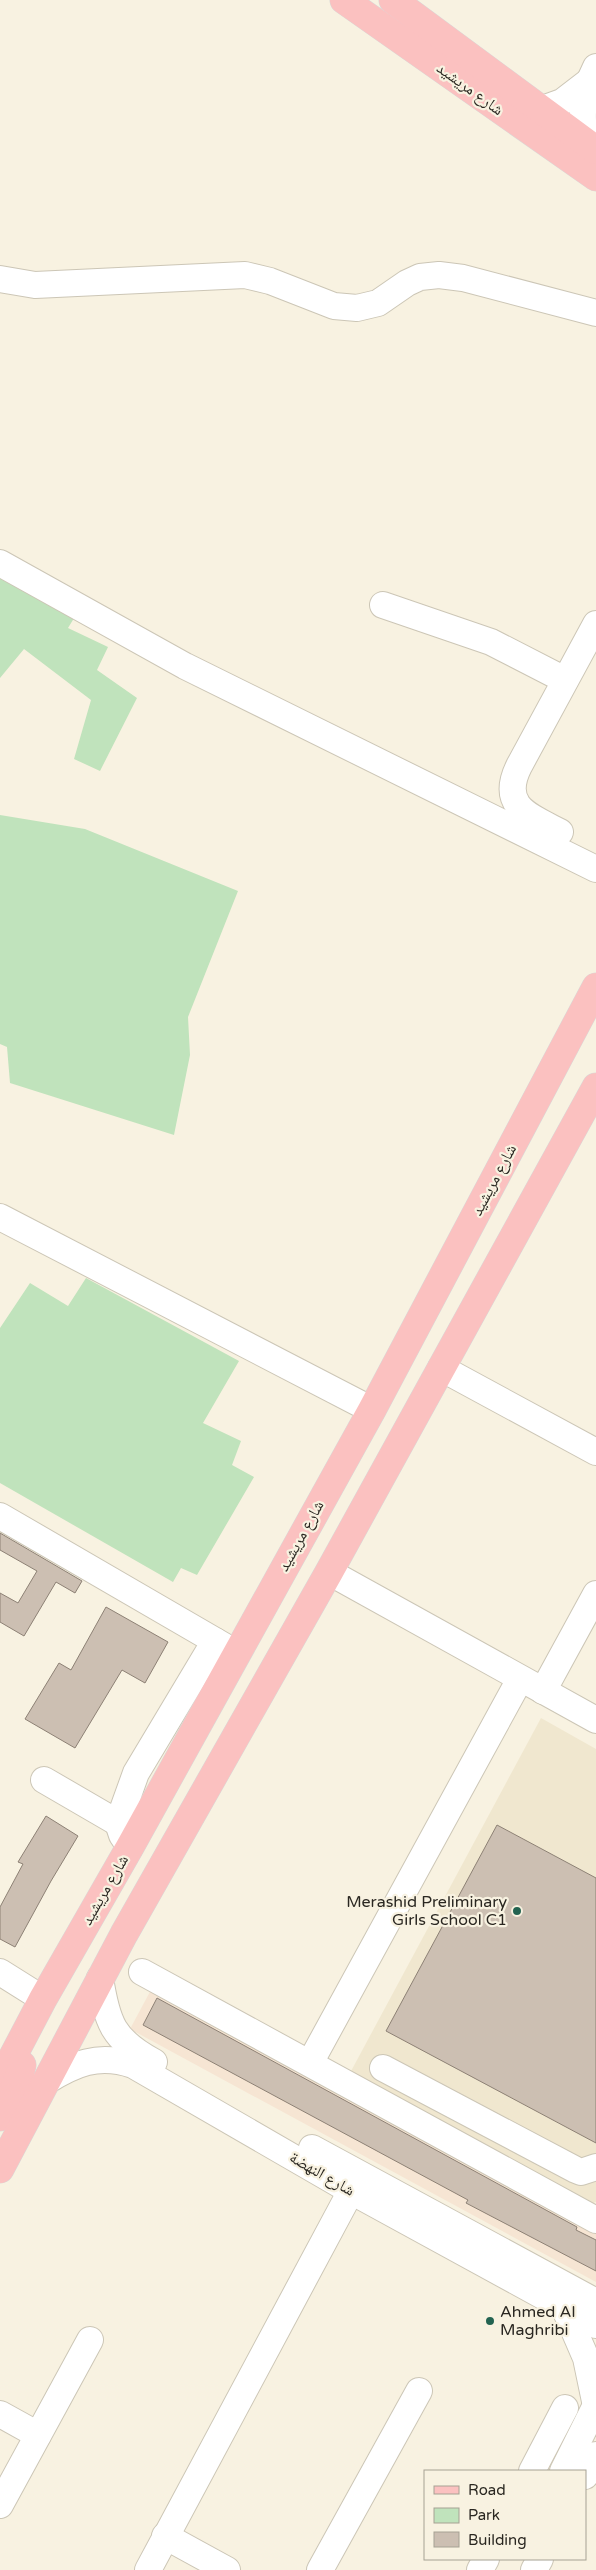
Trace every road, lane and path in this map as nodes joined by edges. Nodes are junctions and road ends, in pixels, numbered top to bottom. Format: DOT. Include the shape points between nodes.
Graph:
graph roads {
  1 [pos="344,0"];
  2 [pos="393,0"];
  3 [pos="592,74"];
  4 [pos="540,110"];
  5 [pos="592,147"];
  6 [pos="596,177"];
  7 [pos="0,279"];
  8 [pos="596,313"];
  9 [pos="0,564"];
  10 [pos="383,605"];
  11 [pos="596,624"];
  12 [pos="565,680"];
  13 [pos="596,850"];
  14 [pos="596,869"];
  15 [pos="596,987"];
  16 [pos="593,1100"];
  17 [pos="0,1217"];
  18 [pos="442,1368"];
  19 [pos="372,1410"];
  20 [pos="596,1452"];
  21 [pos="0,1516"];
  22 [pos="329,1572"];
  23 [pos="596,1594"];
  24 [pos="226,1647"];
  25 [pos="520,1679"];
  26 [pos="542,1691"];
  27 [pos="596,1720"];
  28 [pos="44,1780"];
  29 [pos="118,1822"];
  30 [pos="130,1847"];
  31 [pos="124,1934"];
  32 [pos="0,1972"];
  33 [pos="142,1972"];
  34 [pos="100,1978"];
  35 [pos="43,1999"];
  36 [pos="22,2041"];
  37 [pos="310,2063"];
  38 [pos="383,2068"];
  39 [pos="0,2081"];
  40 [pos="45,2082"];
  41 [pos="0,2117"];
  42 [pos="7,2138"];
  43 [pos="596,2168"];
  44 [pos="0,2169"];
  45 [pos="351,2190"];
  46 [pos="596,2220"];
  47 [pos="585,2300"];
  48 [pos="596,2325"];
  49 [pos="90,2340"];
  50 [pos="419,2391"];
  51 [pos="596,2406"];
  52 [pos="565,2408"];
  53 [pos="0,2414"];
  54 [pos="38,2435"];
  55 [pos="596,2455"];
  56 [pos="533,2470"];
  57 [pos="564,2470"];
  58 [pos="586,2474"];
  59 [pos="0,2505"];
  60 [pos="165,2536"];
  61 [pos="148,2570"];
  62 [pos="227,2570"];
  63 [pos="320,2570"];
  1 -- 6 [label="main road, شارع مريشيد"];
  2 -- 4 [label="main road, شارع مريشيد"];
  3 -- 4 [label="street" via="572,97"];
  3 -- 5 [label="street" via="582,113"];
  4 -- 5 [label="main road, شارع مريشيد"];
  7 -- 8 [label="street" via="35,285 245,275 270,281 334,306 357,308 378,303 420,277 439,275 463,278"];
  9 -- 14 [label="street" via="185,666"];
  10 -- 12 [label="street" via="491,642"];
  11 -- 12 [label="street"];
  12 -- 13 [label="street" via="516,772 512,793 526,814"];
  15 -- 19 [label="main road, شارع مريشيد"];
  16 -- 18 [label="main road"];
  17 -- 19 [label="street"];
  18 -- 20 [label="street"];
  18 -- 22 [label="main road"];
  19 -- 24 [label="main road, شارع مريشيد"];
  21 -- 24 [label="street"];
  22 -- 25 [label="street"];
  22 -- 31 [label="main road"];
  23 -- 26 [label="street"];
  24 -- 29 [label="street" via="136,1772"];
  24 -- 30 [label="main road, شارع مريشيد"];
  25 -- 26 [label="street"];
  25 -- 37 [label="street"];
  26 -- 27 [label="street"];
  28 -- 29 [label="street"];
  29 -- 30 [label="street"];
  30 -- 31 [label="main road" via="142,1858 145,1870 131,1901"];
  30 -- 35 [label="main road, شارع مريشيد"];
  31 -- 34 [label="main road"];
  32 -- 35 [label="street"];
  33 -- 37 [label="street"];
  34 -- 40 [label="main road"];
  34 -- 47 [label="street, شارع النهضة" via="109,2022 120,2039 135,2052"];
  35 -- 36 [label="main road, شارع مريشيد"];
  36 -- 39 [label="main road, شارع مريشيد"];
  36 -- 41 [label="main road" via="19,2078"];
  37 -- 46 [label="street"];
  38 -- 43 [label="street" via="576,2170"];
  40 -- 42 [label="main road"];
  40 -- 45 [label="street, شارع النهضة" via="89,2060 122,2061"];
  42 -- 44 [label="main road"];
  45 -- 47 [label="street, شارع النهضة"];
  45 -- 60 [label="street"];
  47 -- 48 [label="street, شارع النهضة"];
  47 -- 51 [label="street" via="586,2358"];
  49 -- 54 [label="street"];
  50 -- 63 [label="street"];
  51 -- 57 [label="street"];
  52 -- 56 [label="street"];
  53 -- 54 [label="street"];
  54 -- 59 [label="street"];
  55 -- 58 [label="street"];
  60 -- 61 [label="street"];
  60 -- 62 [label="street"];
}
